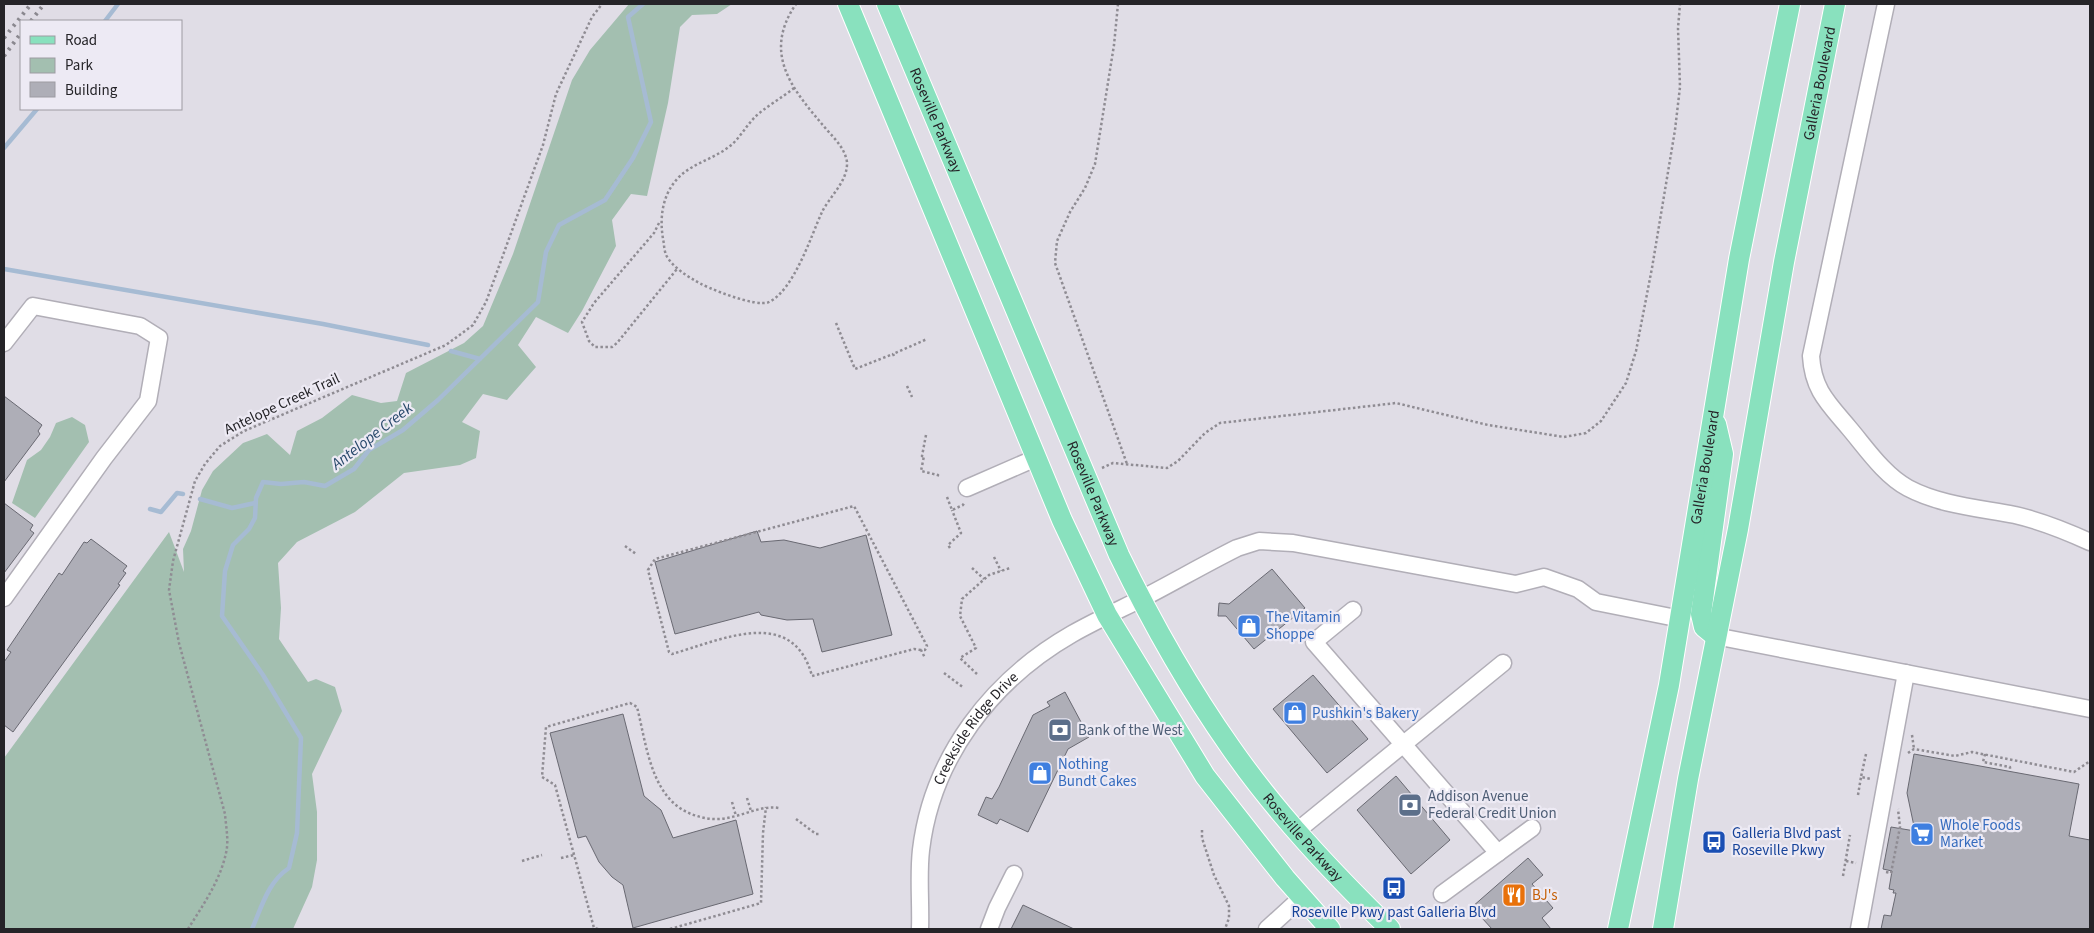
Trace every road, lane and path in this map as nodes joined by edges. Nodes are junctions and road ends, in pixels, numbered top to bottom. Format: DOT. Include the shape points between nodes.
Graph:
graph roads {
  1 [pos="602,4"];
  2 [pos="796,4"];
  3 [pos="848,4"];
  4 [pos="1118,4"];
  5 [pos="1680,4"];
  6 [pos="1790,4"];
  7 [pos="1835,4"];
  8 [pos="1886,4"];
  9 [pos="887,5"];
  10 [pos="794,88"];
  11 [pos="660,221"];
  12 [pos="678,268"];
  13 [pos="836,323"];
  14 [pos="927,339"];
  15 [pos="4,343"];
  16 [pos="907,386"];
  17 [pos="912,397"];
  18 [pos="1714,418"];
  19 [pos="926,435"];
  20 [pos="1036,458"];
  21 [pos="1127,464"];
  22 [pos="1085,475"];
  23 [pos="937,478"];
  24 [pos="966,495"];
  25 [pos="947,497"];
  26 [pos="952,510"];
  27 [pos="2090,542"];
  28 [pos="625,546"];
  29 [pos="950,548"];
  30 [pos="636,554"];
  31 [pos="994,557"];
  32 [pos="972,568"];
  33 [pos="1010,568"];
  34 [pos="1000,571"];
  35 [pos="984,579"];
  36 [pos="4,598"];
  37 [pos="1141,599"];
  38 [pos="1353,610"];
  39 [pos="1107,615"];
  40 [pos="1681,619"];
  41 [pos="1715,636"];
  42 [pos="922,650"];
  43 [pos="925,658"];
  44 [pos="1503,663"];
  45 [pos="944,673"];
  46 [pos="1906,673"];
  47 [pos="977,674"];
  48 [pos="964,688"];
  49 [pos="2090,709"];
  50 [pos="1911,729"];
  51 [pos="1402,746"];
  52 [pos="1914,749"];
  53 [pos="1985,754"];
  54 [pos="1903,756"];
  55 [pos="2090,761"];
  56 [pos="2010,771"];
  57 [pos="1861,777"];
  58 [pos="1858,795"];
  59 [pos="748,798"];
  60 [pos="732,802"];
  61 [pos="1897,804"];
  62 [pos="766,808"];
  63 [pos="780,808"];
  64 [pos="751,812"];
  65 [pos="736,816"];
  66 [pos="796,819"];
  67 [pos="1532,828"];
  68 [pos="1202,830"];
  69 [pos="1297,831"];
  70 [pos="820,834"];
  71 [pos="1850,835"];
  72 [pos="1498,853"];
  73 [pos="542,855"];
  74 [pos="574,855"];
  75 [pos="561,858"];
  76 [pos="522,861"];
  77 [pos="1884,871"];
  78 [pos="1014,874"];
  79 [pos="1843,876"];
  80 [pos="1442,894"];
  81 [pos="1624,897"];
  82 [pos="1301,898"];
  83 [pos="1667,928"];
  84 [pos="188,929"];
  85 [pos="598,929"];
  86 [pos="670,929"];
  87 [pos="920,929"];
  88 [pos="989,929"];
  89 [pos="1225,929"];
  90 [pos="1267,929"];
  91 [pos="1330,929"];
  92 [pos="1390,929"];
  93 [pos="1612,929"];
  94 [pos="1618,929"];
  95 [pos="1859,929"];
  1 -- 84 [label="path, Antelope Creek Trail" via="592,17 556,94 542,145 486,302 473,325 446,345 427,354 244,431 220,446 195,481 173,561 169,590 179,643 225,814 227,835 226,852 218,878"];
  2 -- 10 [label="path" via="785,25 780,50 788,79"];
  3 -- 20 [label="main road"];
  4 -- 21 [label="path" via="1096,164 1057,242 1055,263"];
  5 -- 21 [label="path" via="1680,87 1652,268 1636,351 1626,382 1601,421 1586,433 1564,437 1488,425 1396,404 1378,405 1220,423 1205,432 1167,468"];
  6 -- 18 [label="main road, Galleria Boulevard" via="1739,259"];
  7 -- 41 [label="main road, Galleria Boulevard" via="1784,262 1738,529"];
  8 -- 27 [label="street" via="1811,356 1812,374 1824,399 1891,476 1907,488 1949,503 2051,525"];
  9 -- 22 [label="main road, Roseville Parkway"];
  10 -- 11 [label="path" via="755,117 730,146 677,178 667,191"];
  10 -- 12 [label="path" via="842,148 847,163 844,179 823,211 794,274 769,303 757,304 701,284"];
  11 -- 12 [label="path" via="666,255"];
  11 -- 12 [label="path" via="654,233 594,303 582,322 589,341 595,347 612,347 617,343"];
  13 -- 14 [label="path" via="855,370"];
  15 -- 36 [label="street" via="33,306 140,326 159,338 148,401"];
  16 -- 17 [label="path"];
  18 -- 40 [label="main road, Galleria Boulevard"];
  18 -- 41 [label="main road" via="1723,454 1701,614 1704,627"];
  19 -- 23 [label="path" via="921,471 938,475"];
  20 -- 24 [label="street"];
  20 -- 39 [label="main road"];
  21 -- 22 [label="path" via="1114,463"];
  22 -- 37 [label="main road, Roseville Parkway"];
  24 -- 26 [label="path" via="963,506"];
  25 -- 26 [label="path"];
  26 -- 29 [label="path" via="961,533 948,545"];
  28 -- 30 [label="path"];
  31 -- 34 [label="path"];
  32 -- 35 [label="path"];
  33 -- 34 [label="path"];
  34 -- 35 [label="path"];
  35 -- 47 [label="path" via="962,599 960,616 976,648 960,658"];
  37 -- 39 [label="street, Creekside Ridge Drive"];
  37 -- 40 [label="street, Creekside Ridge Drive" via="1237,548 1260,541 1293,543 1516,584 1544,577 1578,589 1596,602"];
  37 -- 69 [label="main road, Roseville Parkway" via="1230,747"];
  38 -- 51 [label="street" via="1314,642"];
  39 -- 82 [label="main road" via="1205,776"];
  39 -- 87 [label="street, Creekside Ridge Drive" via="1071,634 1008,681 963,733 946,764 925,831 921,850"];
  40 -- 81 [label="main road, Galleria Boulevard"];
  41 -- 46 [label="street"];
  41 -- 83 [label="main road, Galleria Boulevard" via="1683,806"];
  42 -- 42 [label="path" via="927,646 854,506 655,559 648,570 672,654 748,633 764,632 786,638 800,648 812,676 914,649"];
  42 -- 43 [label="path"];
  44 -- 51 [label="street"];
  45 -- 48 [label="path"];
  46 -- 49 [label="street"];
  46 -- 95 [label="street"];
  50 -- 52 [label="path"];
  51 -- 69 [label="street"];
  51 -- 72 [label="street"];
  52 -- 53 [label="path" via="1955,756 1972,752"];
  52 -- 54 [label="path"];
  53 -- 55 [label="path" via="2074,772"];
  53 -- 56 [label="path" via="1983,762 2010,767"];
  57 -- 58 [label="path"];
  59 -- 64 [label="path"];
  60 -- 65 [label="path"];
  61 -- 77 [label="path" via="1900,826 1892,873"];
  62 -- 63 [label="path"];
  62 -- 64 [label="path"];
  62 -- 86 [label="path" via="761,903"];
  64 -- 65 [label="path"];
  65 -- 74 [label="path" via="719,819 700,817 681,810 669,800 654,771 637,707 630,703 546,727 542,777 555,785"];
  66 -- 70 [label="path"];
  67 -- 72 [label="street"];
  68 -- 89 [label="path" via="1214,875 1229,906"];
  69 -- 92 [label="main road, Roseville Parkway" via="1331,871"];
  71 -- 79 [label="path"];
  72 -- 80 [label="street"];
  73 -- 76 [label="path"];
  74 -- 75 [label="path"];
  74 -- 85 [label="path" via="594,928"];
  78 -- 88 [label="street"];
  81 -- 93 [label="main road"];
  81 -- 94 [label="main road, Galleria Boulevard"];
  82 -- 90 [label="street"];
  82 -- 91 [label="main road"];
}
